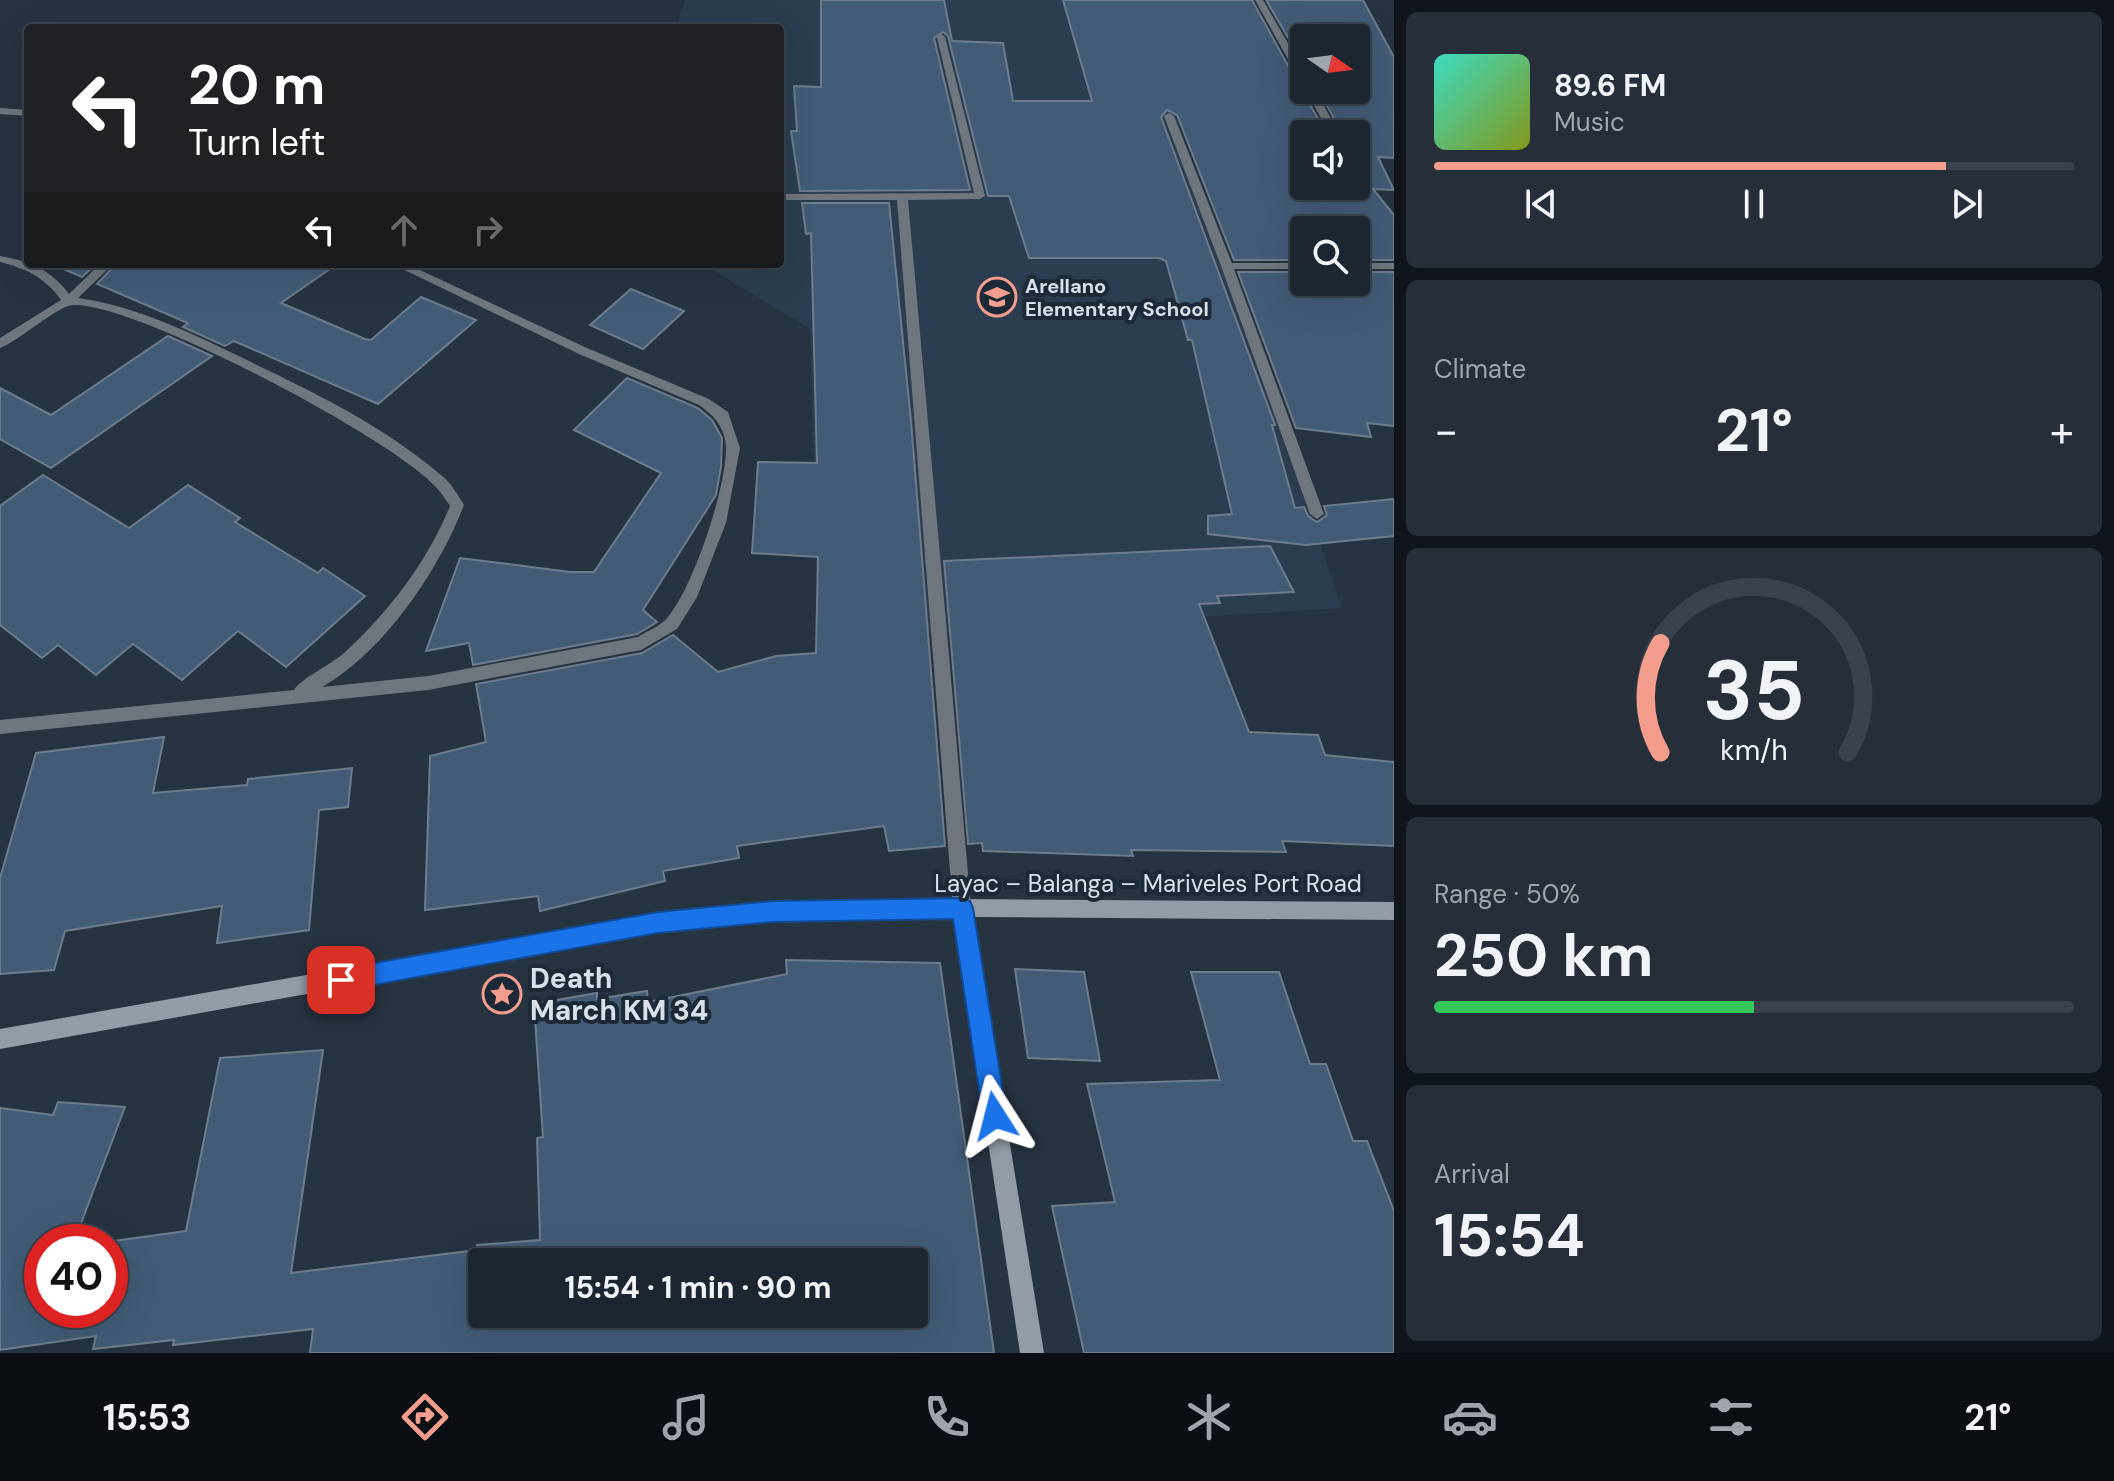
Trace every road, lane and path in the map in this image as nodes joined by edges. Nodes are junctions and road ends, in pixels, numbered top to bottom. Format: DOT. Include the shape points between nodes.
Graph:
graph roads {
  1 [pos="1259,0"];
  2 [pos="941,37"];
  3 [pos="1290,54"];
  4 [pos="0,111"];
  5 [pos="24,113"];
  6 [pos="1169,116"];
  7 [pos="784,197"];
  8 [pos="902,197"];
  9 [pos="0,259"];
  10 [pos="24,266"];
  11 [pos="1227,266"];
  12 [pos="1290,266"];
  13 [pos="1370,266"];
  14 [pos="1394,266"];
  15 [pos="29,268"];
  16 [pos="103,268"];
  17 [pos="407,268"];
  18 [pos="68,301"];
  19 [pos="0,344"];
  20 [pos="1317,514"];
  21 [pos="272,697"];
  22 [pos="0,727"];
  23 [pos="962,908"];
  24 [pos="1394,911"];
  25 [pos="0,1039"];
  26 [pos="1032,1353"];
  1 -- 3 [label="street"];
  2 -- 8 [label="street" via="980,196"];
  4 -- 5 [label="street"];
  6 -- 11 [label="street"];
  7 -- 8 [label="street"];
  8 -- 23 [label="street"];
  9 -- 10 [label="street"];
  11 -- 12 [label="street"];
  11 -- 20 [label="street"];
  13 -- 14 [label="street"];
  15 -- 18 [label="street" via="59,286"];
  16 -- 18 [label="street"];
  17 -- 21 [label="street" via="716,409 729,424 733,448 719,523 689,597 664,631 641,643 428,683"];
  18 -- 19 [label="street"];
  18 -- 21 [label="street" via="106,304 298,391 423,466 455,497 454,514 427,561 360,651 319,683"];
  21 -- 22 [label="street"];
  23 -- 24 [label="main road, Layac – Balanga – Mariveles Port Road"];
  23 -- 25 [label="main road, Layac – Balanga – Mariveles Port Road" via="773,911 658,922"];
  23 -- 26 [label="main road"];
}
